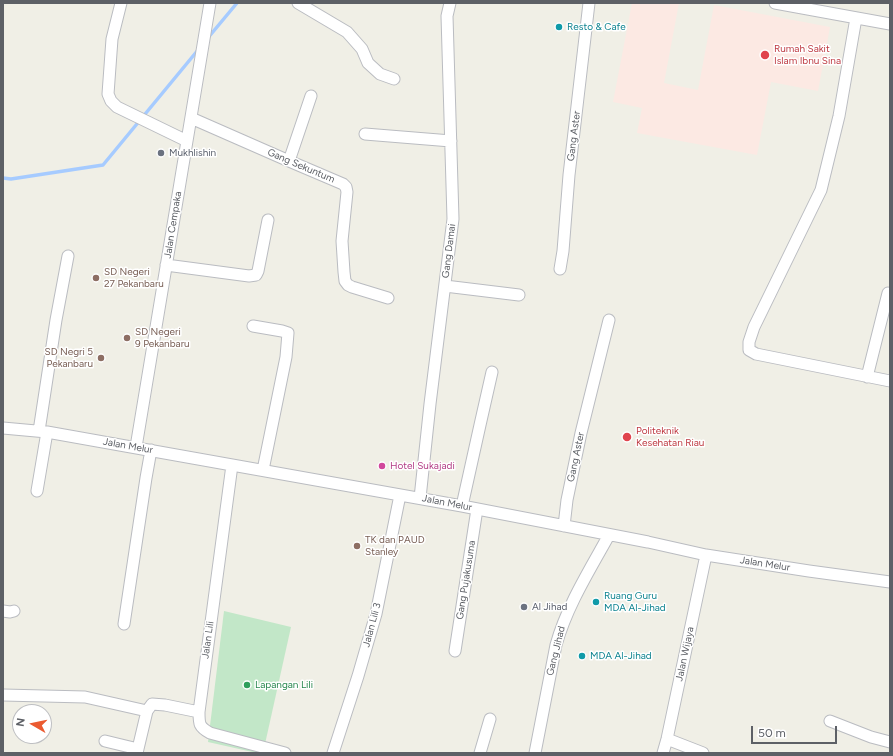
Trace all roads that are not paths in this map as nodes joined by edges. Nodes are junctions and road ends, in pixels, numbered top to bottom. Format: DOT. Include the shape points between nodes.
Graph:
graph roads {
  1 [pos="121,3"];
  2 [pos="210,3"];
  3 [pos="298,3"];
  4 [pos="450,3"];
  5 [pos="589,3"];
  6 [pos="775,3"];
  7 [pos="856,18"];
  8 [pos="890,24"];
  9 [pos="394,79"];
  10 [pos="311,96"];
  11 [pos="192,118"];
  12 [pos="365,134"];
  13 [pos="187,141"];
  14 [pos="451,141"];
  15 [pos="289,161"];
  16 [pos="268,220"];
  17 [pos="68,256"];
  18 [pos="166,265"];
  19 [pos="560,269"];
  20 [pos="445,286"];
  21 [pos="888,294"];
  22 [pos="519,295"];
  23 [pos="388,298"];
  24 [pos="609,320"];
  25 [pos="253,326"];
  26 [pos="492,372"];
  27 [pos="867,377"];
  28 [pos="890,381"];
  29 [pos="3,428"];
  30 [pos="43,431"];
  31 [pos="136,447"];
  32 [pos="151,450"];
  33 [pos="232,465"];
  34 [pos="263,470"];
  35 [pos="37,491"];
  36 [pos="400,495"];
  37 [pos="420,498"];
  38 [pos="462,506"];
  39 [pos="477,509"];
  40 [pos="564,526"];
  41 [pos="609,535"];
  42 [pos="706,555"];
  43 [pos="890,582"];
  44 [pos="124,624"];
  45 [pos="455,651"];
  46 [pos="3,695"];
  47 [pos="147,711"];
  48 [pos="199,712"];
  49 [pos="490,720"];
  50 [pos="830,721"];
  51 [pos="667,739"];
  52 [pos="105,741"];
  53 [pos="890,742"];
  54 [pos="138,751"];
  55 [pos="285,753"];
  56 [pos="333,753"];
  57 [pos="480,753"];
  58 [pos="535,753"];
  59 [pos="663,753"];
  60 [pos="703,753"];
  1 -- 13 [label="street" via="112,39 108,94 110,101 117,108"];
  2 -- 11 [label="street, Jalan Cempaka"];
  3 -- 9 [label="street" via="346,32 362,49 368,63 380,74"];
  4 -- 14 [label="street, Gang Damai" via="447,16"];
  5 -- 19 [label="street, Gang Aster"];
  6 -- 7 [label="street"];
  7 -- 8 [label="street"];
  7 -- 27 [label="street" via="839,116 820,190 754,327 749,350 756,354"];
  10 -- 15 [label="street"];
  11 -- 13 [label="street, Jalan Cempaka"];
  11 -- 15 [label="street, Gang Sekuntum"];
  12 -- 14 [label="street"];
  13 -- 18 [label="street, Jalan Cempaka"];
  14 -- 20 [label="street, Gang Damai" via="453,219"];
  15 -- 23 [label="street, Gang Sekuntum" via="344,184 347,192 342,241 345,281 352,287"];
  16 -- 18 [label="street" via="256,275"];
  17 -- 30 [label="street" via="56,320"];
  18 -- 31 [label="street, Jalan Cempaka"];
  20 -- 22 [label="street"];
  20 -- 37 [label="street, Gang Damai"];
  21 -- 27 [label="street"];
  24 -- 40 [label="street, Gang Aster" via="578,448"];
  25 -- 34 [label="street" via="288,333 286,357"];
  26 -- 38 [label="street"];
  27 -- 28 [label="street"];
  29 -- 30 [label="street, Jalan Melur"];
  30 -- 31 [label="street, Jalan Melur"];
  30 -- 35 [label="street"];
  31 -- 32 [label="street, Jalan Melur"];
  32 -- 33 [label="street, Jalan Melur"];
  32 -- 44 [label="street"];
  33 -- 34 [label="street, Jalan Melur"];
  33 -- 48 [label="street, Jalan Lili"];
  34 -- 36 [label="street, Jalan Melur"];
  36 -- 37 [label="street, Jalan Melur"];
  36 -- 56 [label="street, Jalan Lili 3" via="376,614"];
  37 -- 38 [label="street, Jalan Melur"];
  38 -- 39 [label="street, Jalan Melur"];
  39 -- 40 [label="street, Jalan Melur"];
  39 -- 45 [label="street, Gang Pujakusuma"];
  40 -- 41 [label="street, Jalan Melur"];
  41 -- 42 [label="street, Jalan Melur"];
  41 -- 58 [label="street, Gang Jihad" via="568,609 559,632"];
  42 -- 43 [label="street, Jalan Melur"];
  42 -- 51 [label="street, Jalan Wijaya"];
  46 -- 47 [label="street" via="85,697"];
  47 -- 48 [label="street" via="152,704"];
  47 -- 54 [label="street"];
  48 -- 55 [label="street, Jalan Lili" via="202,729 210,733"];
  49 -- 57 [label="street"];
  50 -- 53 [label="street"];
  51 -- 59 [label="street, Jalan Wijaya"];
  51 -- 60 [label="street"];
  52 -- 54 [label="street"];
}
